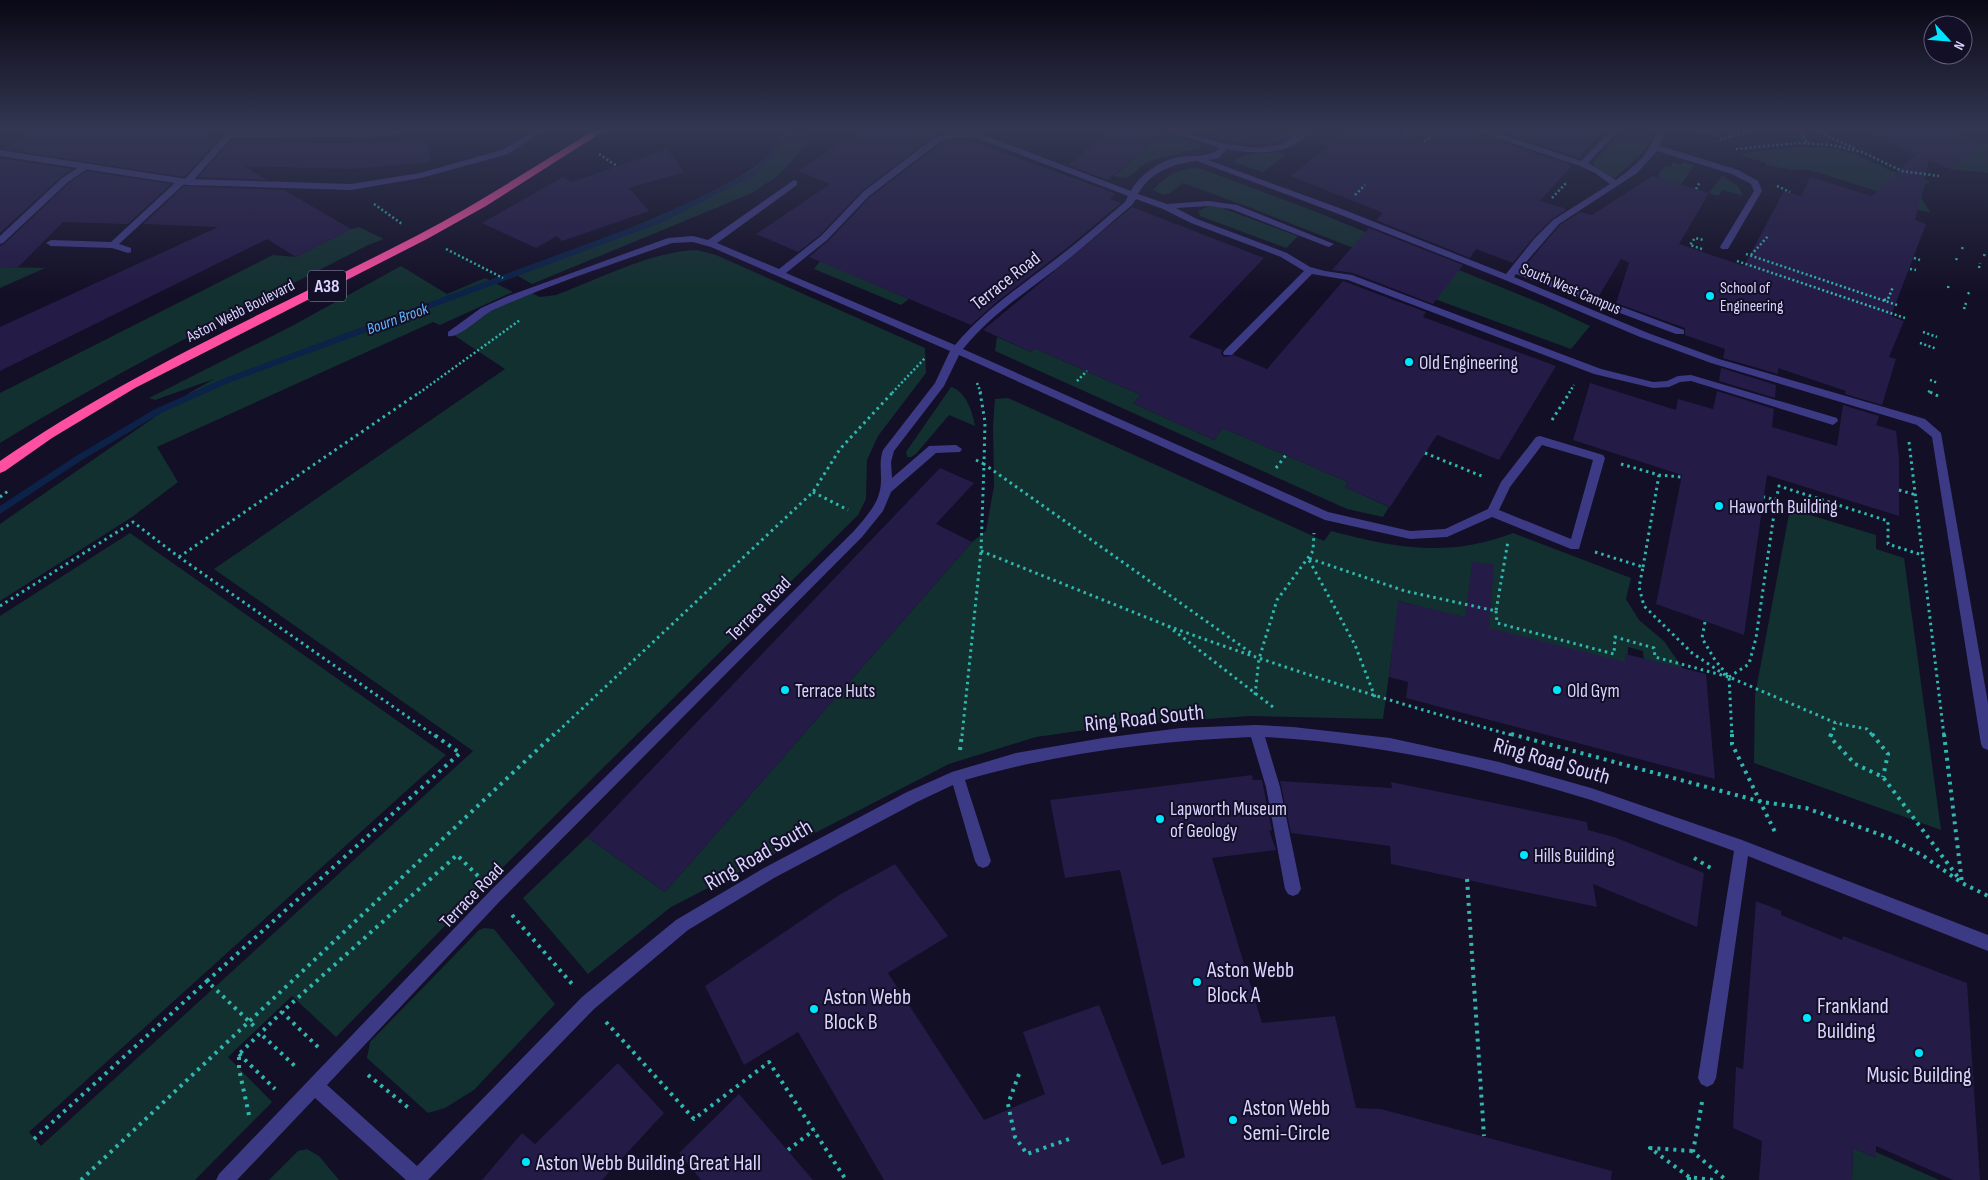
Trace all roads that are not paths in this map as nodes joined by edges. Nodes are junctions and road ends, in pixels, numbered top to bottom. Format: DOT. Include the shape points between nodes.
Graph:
graph roads {
  1 [pos="61,184"];
  2 [pos="182,184"];
  3 [pos="270,184"];
  4 [pos="363,184"];
  5 [pos="514,184"];
  6 [pos="793,184"];
  7 [pos="879,184"];
  8 [pos="1105,184"];
  9 [pos="1140,184"];
  10 [pos="1266,184"];
  11 [pos="1615,184"];
  12 [pos="1755,184"];
  13 [pos="1134,195"];
  14 [pos="1166,207"];
  15 [pos="0,241"];
  16 [pos="51,243"];
  17 [pos="709,244"];
  18 [pos="1329,244"];
  19 [pos="113,245"];
  20 [pos="1725,247"];
  21 [pos="128,250"];
  22 [pos="1310,270"];
  23 [pos="780,273"];
  24 [pos="1511,274"];
  25 [pos="1680,332"];
  26 [pos="452,334"];
  27 [pos="956,350"];
  28 [pos="1228,353"];
  29 [pos="1833,421"];
  30 [pos="956,449"];
  31 [pos="0,468"];
  32 [pos="886,490"];
  33 [pos="1492,512"];
  34 [pos="1984,705"];
  35 [pos="1256,731"];
  36 [pos="1988,744"];
  37 [pos="957,776"];
  38 [pos="1742,847"];
  39 [pos="983,860"];
  40 [pos="1293,889"];
  41 [pos="1988,943"];
  42 [pos="1707,1078"];
  43 [pos="315,1086"];
  44 [pos="416,1179"];
  45 [pos="225,1180"];
  1 -- 15 [label="street"];
  2 -- 19 [label="street"];
  3 -- 4 [label="street"];
  5 -- 31 [label="highway, Aston Webb Boulevard / A38" via="424,237 131,385 47,435"];
  6 -- 17 [label="street"];
  7 -- 23 [label="street" via="824,238"];
  8 -- 13 [label="street"];
  9 -- 13 [label="street, Terrace Road"];
  10 -- 24 [label="street, South West Campus"];
  11 -- 24 [label="street" via="1555,223"];
  12 -- 20 [label="street" via="1758,191"];
  13 -- 14 [label="street"];
  13 -- 27 [label="street, Terrace Road" via="1129,203 972,330"];
  14 -- 18 [label="street" via="1218,203"];
  14 -- 22 [label="street" via="1284,255"];
  16 -- 19 [label="street"];
  17 -- 23 [label="street"];
  17 -- 26 [label="street" via="693,239 671,240 484,310"];
  19 -- 21 [label="street"];
  22 -- 28 [label="street"];
  22 -- 29 [label="street" via="1332,277 1349,277 1584,368 1653,386 1691,378"];
  23 -- 27 [label="street"];
  24 -- 25 [label="street"];
  24 -- 34 [label="street, South West Campus" via="1600,317 1723,364 1921,422 1937,436"];
  27 -- 32 [label="street, Terrace Road" via="940,384 889,450 884,462"];
  27 -- 33 [label="street" via="1325,516 1410,535 1447,533"];
  30 -- 32 [label="street" via="932,449"];
  32 -- 43 [label="street, Terrace Road" via="876,513 858,534 496,896"];
  33 -- 33 [label="street" via="1576,546 1599,458 1540,440 1505,485"];
  34 -- 36 [label="street"];
  35 -- 37 [label="street, Ring Road South" via="1181,734 1103,744 1016,759"];
  35 -- 38 [label="street, Ring Road South" via="1390,744 1499,768 1592,794"];
  35 -- 40 [label="street" via="1273,787"];
  37 -- 39 [label="street"];
  37 -- 44 [label="street, Ring Road South" via="769,873 682,925 588,1003"];
  38 -- 41 [label="street, Ring Road South"];
  38 -- 42 [label="street"];
  43 -- 44 [label="street"];
  43 -- 45 [label="street"];
}
